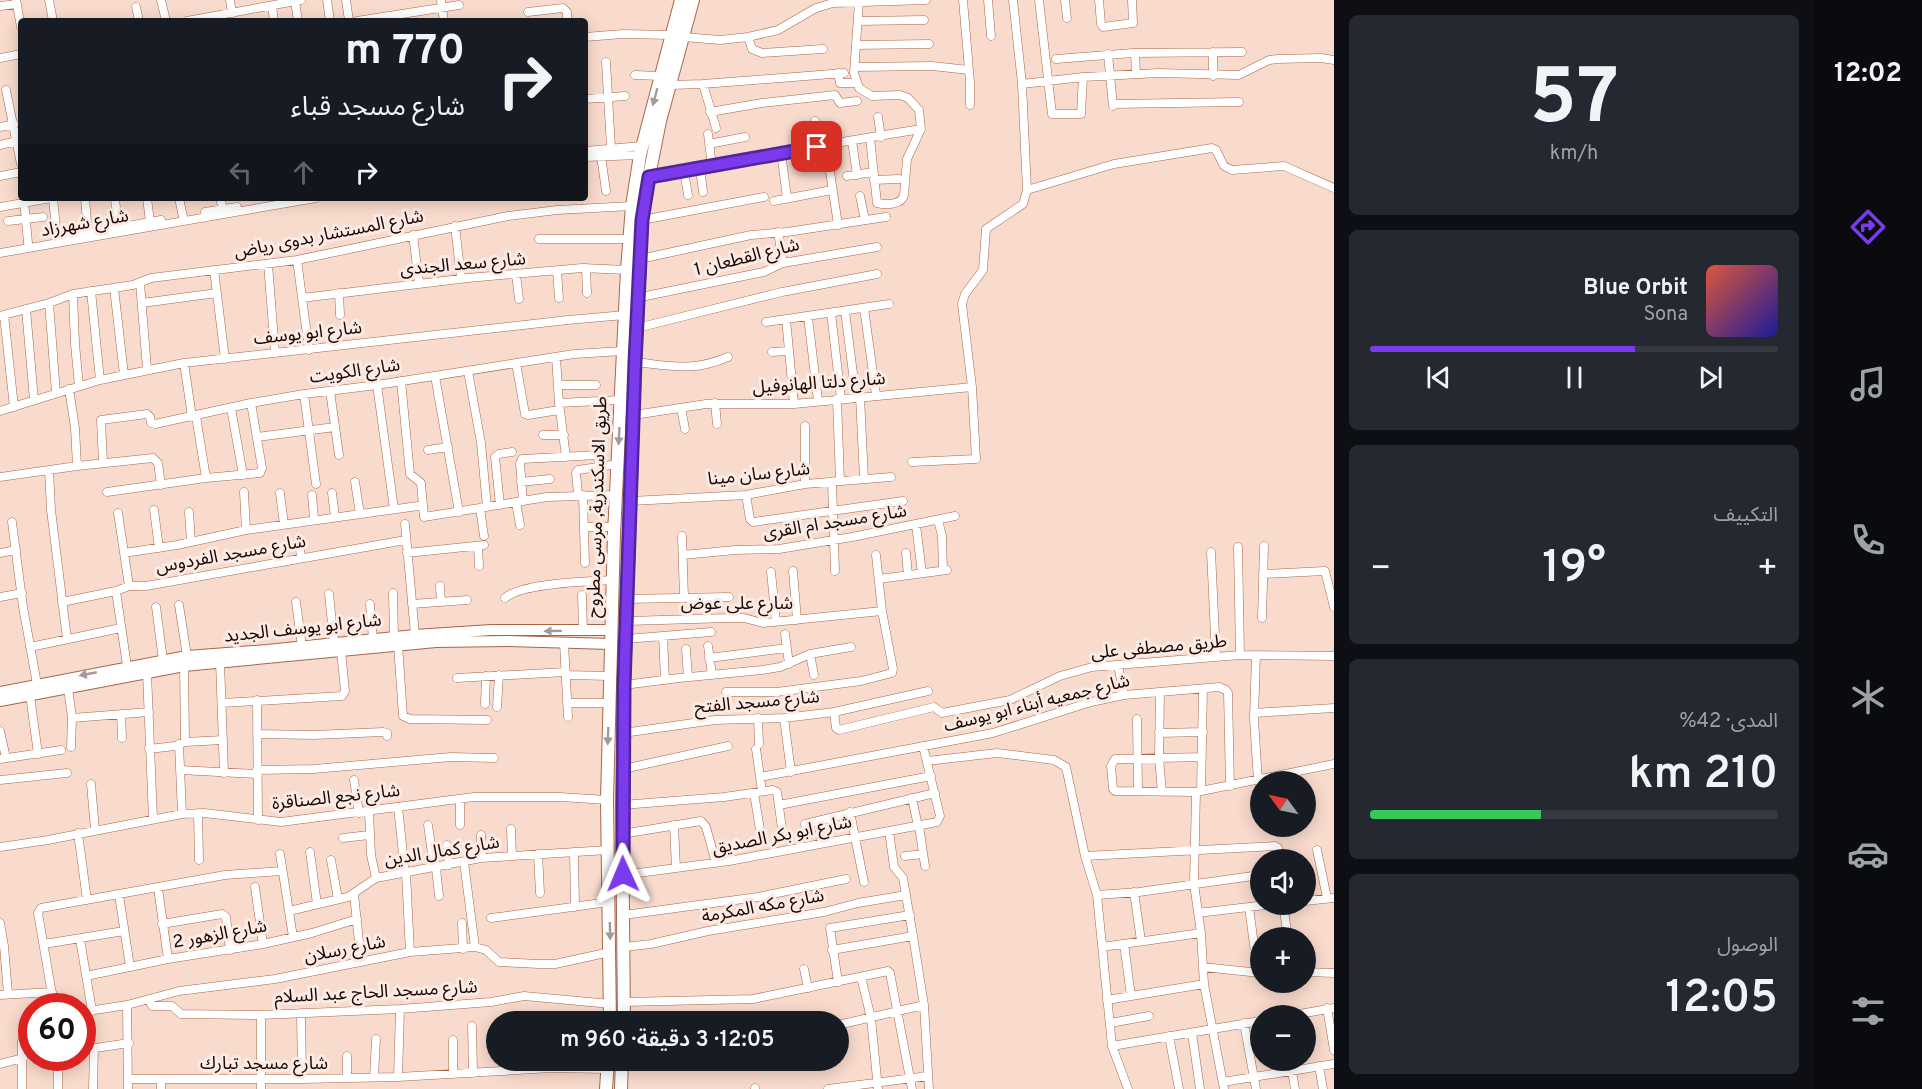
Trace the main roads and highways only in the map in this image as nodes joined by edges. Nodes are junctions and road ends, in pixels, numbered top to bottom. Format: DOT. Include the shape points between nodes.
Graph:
graph roads {
  1 [pos="681,0"];
  2 [pos="693,0"];
  3 [pos="677,36"];
  4 [pos="665,81"];
  5 [pos="632,298"];
  6 [pos="614,531"];
  7 [pos="630,534"];
  8 [pos="608,762"];
  9 [pos="623,765"];
  10 [pos="611,1011"];
  11 [pos="625,1011"];
  12 [pos="608,1071"];
  13 [pos="622,1071"];
  14 [pos="606,1089"];
  15 [pos="621,1089"];
  1 -- 3 [label="main road, طريق الاسكندرية, مرسى مطروح"];
  2 -- 3 [label="main road, طريق الاسكندرية, مرسى مطروح"];
  3 -- 4 [label="main road, طريق الاسكندرية, مرسى مطروح"];
  4 -- 5 [label="main road, طريق الاسكندرية, مرسى مطروح"];
  4 -- 5 [label="main road, طريق الاسكندرية, مرسى مطروح, one-way" via="641,151 632,206 627,270"];
  5 -- 6 [label="main road, طريق الاسكندرية, مرسى مطروح, one-way" via="625,315"];
  5 -- 7 [label="main road, طريق الاسكندرية, مرسى مطروح" via="637,328"];
  6 -- 7 [label="main road"];
  6 -- 8 [label="main road, طريق الاسكندرية, مرسى مطروح, one-way"];
  7 -- 9 [label="main road, طريق الاسكندرية, مرسى مطروح"];
  8 -- 9 [label="main road"];
  8 -- 10 [label="main road, طريق الاسكندرية, مرسى مطروح, one-way"];
  9 -- 11 [label="main road, طريق الاسكندرية, مرسى مطروح"];
  12 -- 14 [label="main road"];
  13 -- 15 [label="main road"];
}
